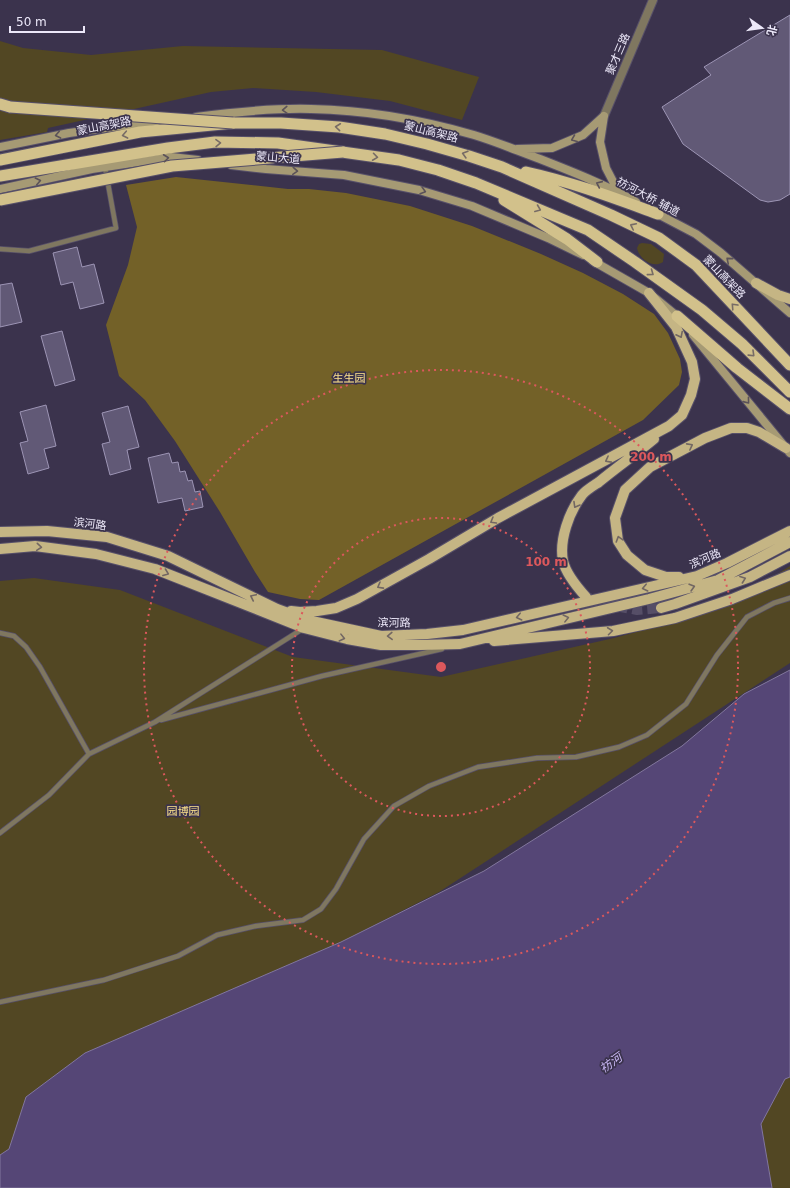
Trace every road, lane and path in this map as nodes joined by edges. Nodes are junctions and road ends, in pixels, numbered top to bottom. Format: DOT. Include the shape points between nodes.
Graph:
graph roads {
  1 [pos="653,0"];
  2 [pos="3,105"];
  3 [pos="604,116"];
  4 [pos="233,123"];
  5 [pos="0,147"];
  6 [pos="513,149"];
  7 [pos="343,152"];
  8 [pos="0,160"];
  9 [pos="105,167"];
  10 [pos="502,167"];
  11 [pos="0,176"];
  12 [pos="481,186"];
  13 [pos="0,189"];
  14 [pos="619,193"];
  15 [pos="0,200"];
  16 [pos="658,214"];
  17 [pos="0,250"];
  18 [pos="597,262"];
  19 [pos="756,283"];
  20 [pos="649,293"];
  21 [pos="790,299"];
  22 [pos="790,313"];
  23 [pos="677,316"];
  24 [pos="790,365"];
  25 [pos="790,392"];
  26 [pos="790,409"];
  27 [pos="669,426"];
  28 [pos="788,450"];
  29 [pos="790,531"];
  30 [pos="0,532"];
  31 [pos="790,542"];
  32 [pos="0,549"];
  33 [pos="790,556"];
  34 [pos="790,575"];
  35 [pos="697,576"];
  36 [pos="586,597"];
  37 [pos="790,598"];
  38 [pos="277,608"];
  39 [pos="661,608"];
  40 [pos="304,628"];
  41 [pos="0,633"];
  42 [pos="460,644"];
  43 [pos="155,722"];
  44 [pos="89,754"];
  45 [pos="0,833"];
  46 [pos="0,1002"];
  1 -- 3 [label="street, 聚才三路"];
  2 -- 4 [label="highway, bridge"];
  3 -- 6 [label="main road, one-way" via="583,136 552,148"];
  3 -- 14 [label="main road" via="600,142 606,168"];
  4 -- 8 [label="highway, 蒙山高架路, one-way, bridge" via="140,132"];
  10 -- 4 [label="highway, 蒙山高架路, one-way" via="385,134 339,127"];
  6 -- 5 [label="main road, 祊河大桥 辅道, one-way" via="414,120 366,112 310,109 236,112 125,125"];
  14 -- 6 [label="main road, 祊河大桥 辅道, one-way"];
  11 -- 7 [label="highway, one-way, bridge" via="215,142 278,143"];
  7 -- 12 [label="highway, one-way" via="399,160 438,170"];
  7 -- 15 [label="highway, bridge" via="172,166"];
  13 -- 9 [label="main road, 蒙山大道, one-way"];
  9 -- 17 [label="lane" via="116,228 29,251"];
  9 -- 18 [label="main road, 蒙山大道, one-way" via="171,157 266,169 344,175 419,190 472,206"];
  10 -- 16 [label="highway" via="558,179"];
  24 -- 10 [label="highway, 蒙山高架路, one-way" via="696,265 660,238"];
  12 -- 18 [label="highway" via="567,239"];
  12 -- 25 [label="highway, one-way" via="595,235 702,310 742,344"];
  14 -- 16 [label="main road, 祊河大桥 辅道"];
  19 -- 16 [label="main road, 祊河大桥 辅道, one-way" via="696,234"];
  18 -- 20 [label="main road"];
  19 -- 21 [label="main road"];
  19 -- 22 [label="main road, 祊河大桥 辅道"];
  20 -- 23 [label="main road"];
  20 -- 27 [label="main road, one-way" via="676,327 692,362 695,380 682,415"];
  23 -- 26 [label="highway" via="737,368"];
  23 -- 28 [label="main road, one-way"];
  27 -- 36 [label="main road, one-way" via="582,495 567,522 562,547 563,562 571,578"];
  27 -- 38 [label="main road, one-way" via="498,518 357,599 336,608 317,611 300,612"];
  35 -- 28 [label="main road, one-way" via="666,576 645,570 627,555 618,541 615,518 625,490 650,467 730,428 747,428 759,432"];
  29 -- 35 [label="main road, 滨河路"];
  38 -- 30 [label="main road, 滨河路, one-way" via="168,556 107,537 47,531"];
  42 -- 31 [label="main road, 滨河路, one-way" via="718,580"];
  32 -- 40 [label="main road, 滨河路, one-way" via="35,546 96,554 155,569"];
  39 -- 33 [label="main road, one-way" via="750,577"];
  42 -- 34 [label="main road, one-way" via="613,631 675,618 732,599"];
  35 -- 38 [label="main road, 滨河路, one-way" via="463,630 427,634 381,636 307,620"];
  37 -- 46 [label="lane" via="774,603 747,618 717,656 686,704 647,735 619,747 576,757 537,758 478,767 429,786 394,806 364,839 336,889 321,909 303,920 256,926 217,935 178,956 104,980"];
  40 -- 42 [label="main road, 滨河路, one-way" via="381,645"];
  40 -- 43 [label="lane"];
  41 -- 44 [label="lane" via="14,636 26,647"];
  42 -- 43 [label="lane" via="322,676"];
  43 -- 44 [label="lane"];
  44 -- 45 [label="lane" via="49,795"];
}
